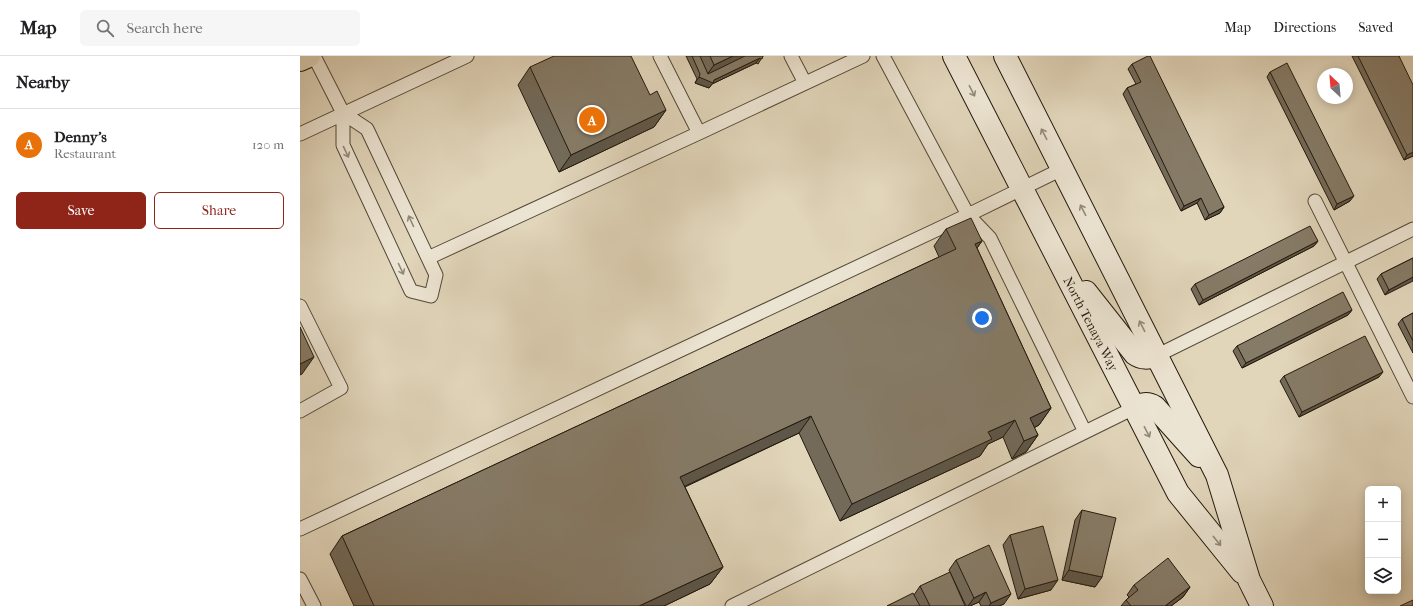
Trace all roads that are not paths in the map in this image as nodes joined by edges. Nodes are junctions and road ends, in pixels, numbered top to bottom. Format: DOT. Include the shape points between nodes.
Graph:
graph roads {
  1 [pos="309,56"];
  2 [pos="314,56"];
  3 [pos="467,56"];
  4 [pos="660,56"];
  5 [pos="791,56"];
  6 [pos="864,56"];
  7 [pos="883,56"];
  8 [pos="954,56"];
  9 [pos="1005,56"];
  10 [pos="300,60"];
  11 [pos="805,83"];
  12 [pos="343,113"];
  13 [pos="699,133"];
  14 [pos="300,134"];
  15 [pos="1062,169"];
  16 [pos="1022,188"];
  17 [pos="1315,201"];
  18 [pos="968,215"];
  19 [pos="1413,229"];
  20 [pos="1052,248"];
  21 [pos="428,258"];
  22 [pos="1346,262"];
  23 [pos="300,306"];
  24 [pos="1156,356"];
  25 [pos="1413,397"];
  26 [pos="1134,408"];
  27 [pos="300,411"];
  28 [pos="1085,432"];
  29 [pos="1216,475"];
  30 [pos="300,529"];
  31 [pos="300,579"];
  32 [pos="1249,580"];
  33 [pos="314,606"];
  34 [pos="732,606"];
  35 [pos="1262,606"];
  1 -- 10 [label="main road"];
  2 -- 12 [label="lane"];
  3 -- 12 [label="lane"];
  4 -- 13 [label="lane"];
  5 -- 11 [label="lane"];
  6 -- 11 [label="lane"];
  7 -- 18 [label="lane"];
  8 -- 16 [label="main road, North Tenaya Way, one-way"];
  15 -- 9 [label="main road, North Tenaya Way, one-way"];
  11 -- 13 [label="lane"];
  12 -- 14 [label="lane"];
  21 -- 12 [label="lane, one-way" via="367,129"];
  12 -- 21 [label="lane, one-way" via="343,145 411,291 431,296 436,275"];
  13 -- 21 [label="lane"];
  15 -- 16 [label="lane"];
  24 -- 15 [label="main road, North Tenaya Way, one-way"];
  16 -- 18 [label="lane"];
  16 -- 20 [label="main road, North Tenaya Way"];
  17 -- 22 [label="lane"];
  18 -- 28 [label="lane" via="990,238"];
  18 -- 30 [label="lane"];
  19 -- 22 [label="lane"];
  20 -- 24 [label="main road" via="1131,350 1140,357"];
  20 -- 26 [label="main road, North Tenaya Way"];
  22 -- 24 [label="lane"];
  22 -- 25 [label="lane"];
  23 -- 27 [label="lane" via="341,388"];
  24 -- 29 [label="main road, North Tenaya Way"];
  26 -- 28 [label="lane"];
  26 -- 29 [label="main road" via="1145,404 1155,407"];
  26 -- 32 [label="main road, North Tenaya Way, one-way" via="1178,493"];
  28 -- 34 [label="lane"];
  29 -- 32 [label="main road, North Tenaya Way"];
  31 -- 33 [label="lane"];
  32 -- 35 [label="main road, North Tenaya Way"];
}
